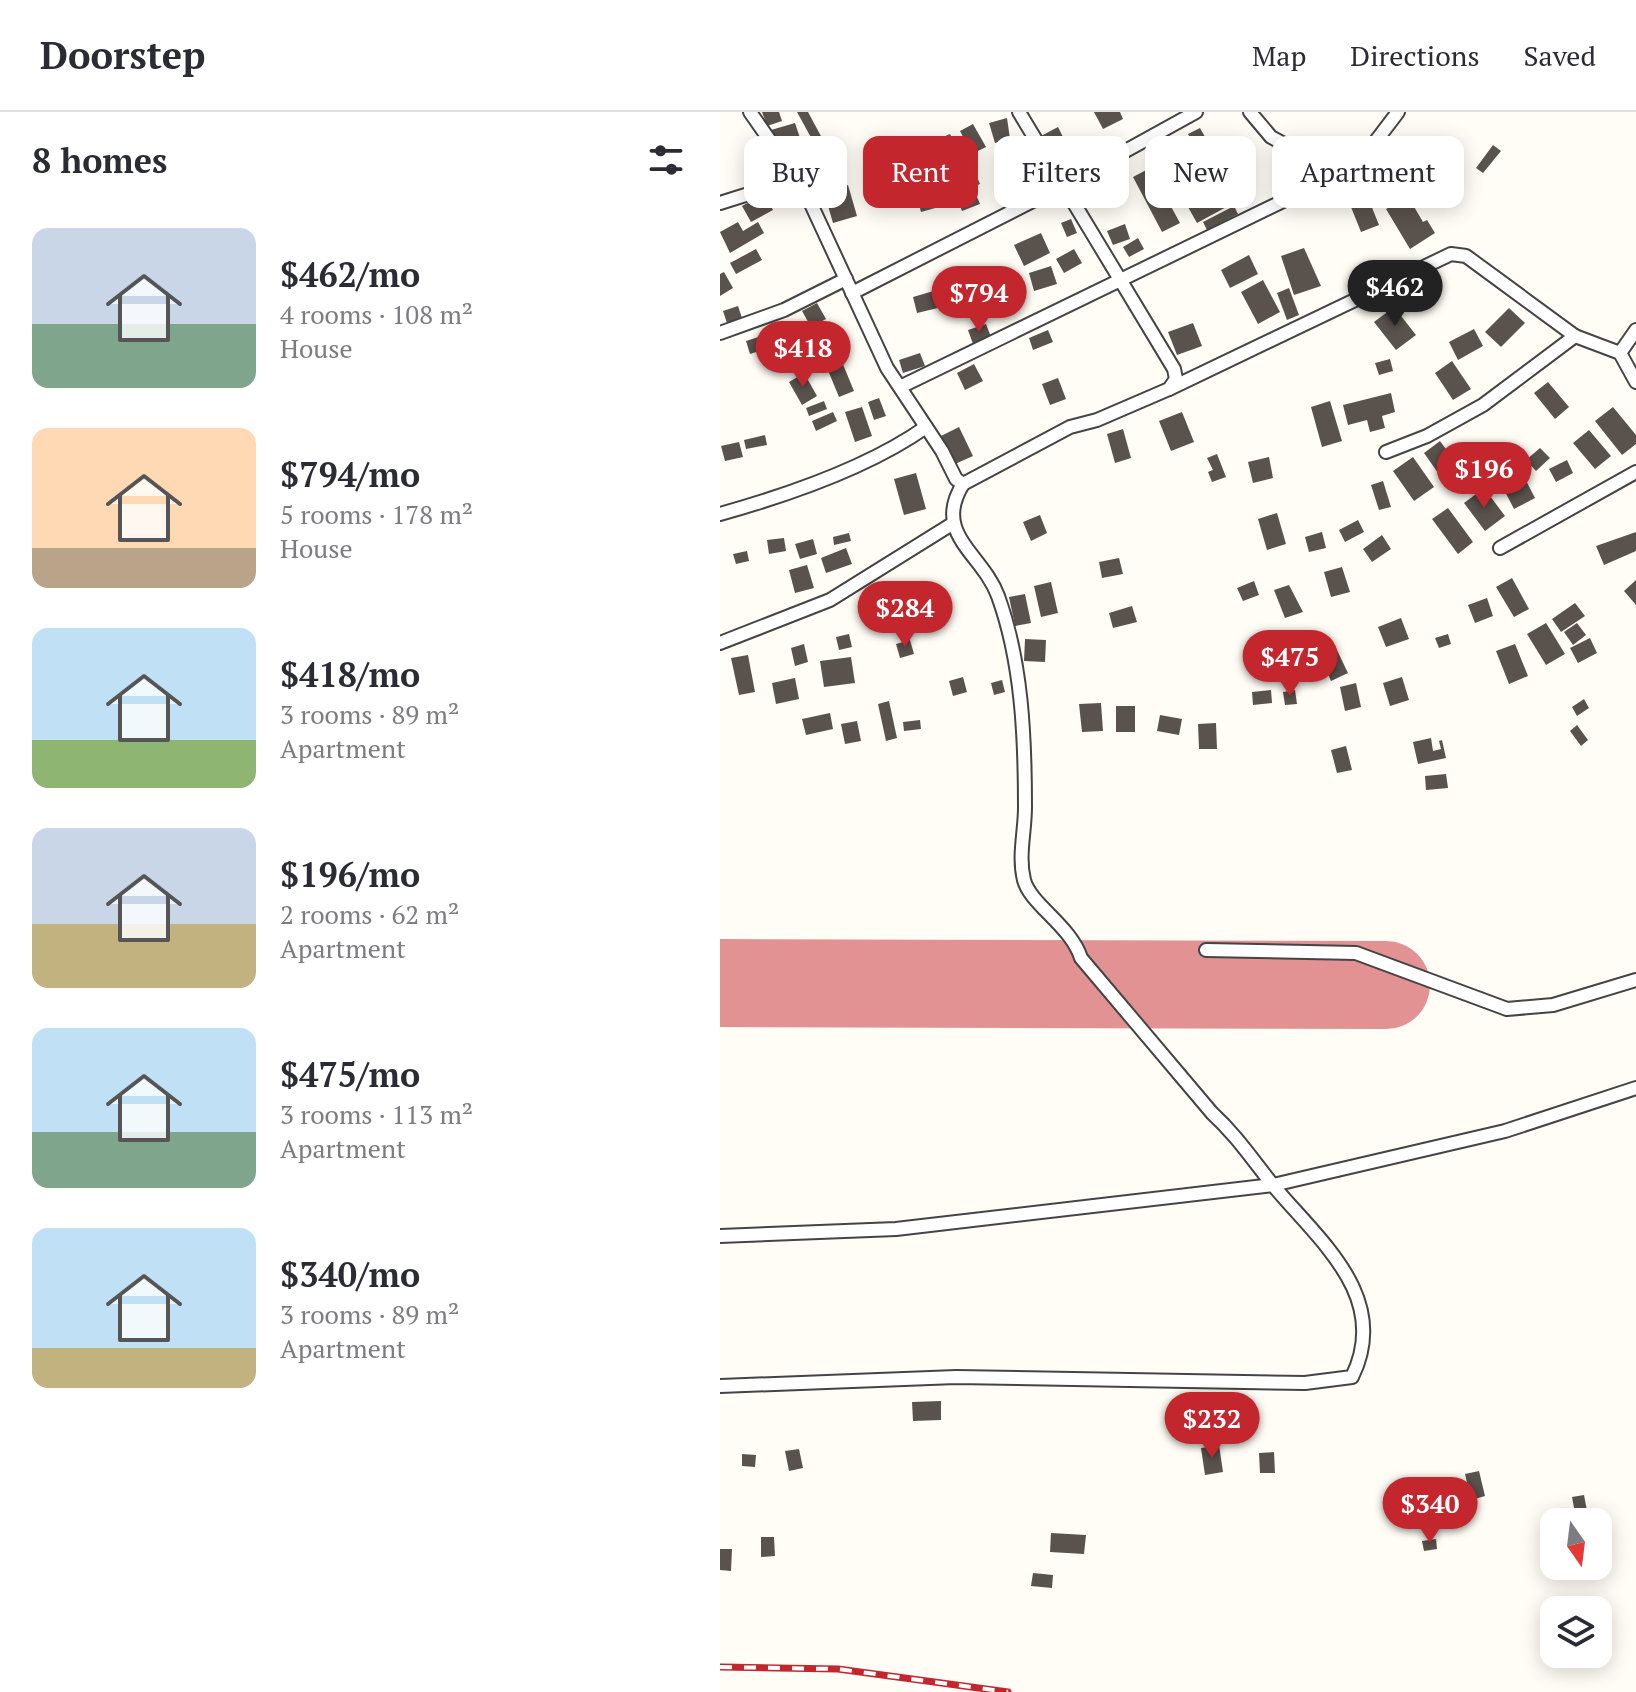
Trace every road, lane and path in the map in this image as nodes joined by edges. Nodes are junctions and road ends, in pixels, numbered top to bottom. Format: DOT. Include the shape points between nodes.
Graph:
graph roads {
  1 [pos="750,112"];
  2 [pos="1019,112"];
  3 [pos="1196,112"];
  4 [pos="1250,112"];
  5 [pos="1398,112"];
  6 [pos="766,136"];
  7 [pos="1033,136"];
  8 [pos="1380,136"];
  9 [pos="1272,138"];
  10 [pos="1129,149"];
  11 [pos="744,195"];
  12 [pos="720,203"];
  13 [pos="1272,207"];
  14 [pos="814,208"];
  15 [pos="1019,208"];
  16 [pos="1075,208"];
  17 [pos="846,279"];
  18 [pos="1119,281"];
  19 [pos="852,293"];
  20 [pos="1636,330"];
  21 [pos="720,333"];
  22 [pos="1575,336"];
  23 [pos="1620,353"];
  24 [pos="1636,382"];
  25 [pos="900,387"];
  26 [pos="1169,389"];
  27 [pos="926,427"];
  28 [pos="1386,452"];
  29 [pos="1636,472"];
  30 [pos="963,484"];
  31 [pos="720,514"];
  32 [pos="952,524"];
  33 [pos="1500,548"];
  34 [pos="720,643"];
  35 [pos="1206,950"];
  36 [pos="1636,980"];
  37 [pos="1636,1088"];
  38 [pos="1273,1185"];
  39 [pos="720,1236"];
  40 [pos="720,1386"];
  1 -- 6 [label="street"];
  2 -- 7 [label="street"];
  3 -- 10 [label="street"];
  4 -- 9 [label="street"];
  5 -- 8 [label="street"];
  11 -- 12 [label="street"];
  13 -- 18 [label="street"];
  14 -- 17 [label="street"];
  15 -- 19 [label="street"];
  16 -- 18 [label="street"];
  17 -- 19 [label="street"];
  17 -- 21 [label="street" via="784,310"];
  18 -- 25 [label="street"];
  18 -- 26 [label="street" via="1174,369 1176,379"];
  19 -- 25 [label="street"];
  20 -- 23 [label="street"];
  22 -- 23 [label="street"];
  22 -- 26 [label="street" via="1466,256 1451,254"];
  22 -- 28 [label="street" via="1483,405"];
  23 -- 24 [label="street"];
  25 -- 27 [label="street"];
  26 -- 30 [label="street" via="1070,427"];
  27 -- 30 [label="street"];
  27 -- 31 [label="street" via="886,452 789,493"];
  29 -- 33 [label="street"];
  30 -- 32 [label="street" via="953,500"];
  32 -- 34 [label="street" via="830,600"];
  32 -- 38 [label="street" via="998,594 1021,694 1025,885"];
  35 -- 36 [label="street" via="1356,953 1507,1009 1553,1005"];
  37 -- 38 [label="street" via="1505,1131"];
  38 -- 39 [label="street" via="896,1229"];
  38 -- 40 [label="street" via="1330,1247 1351,1282 1361,1334 1352,1377 1212,1384 956,1377"];
}
